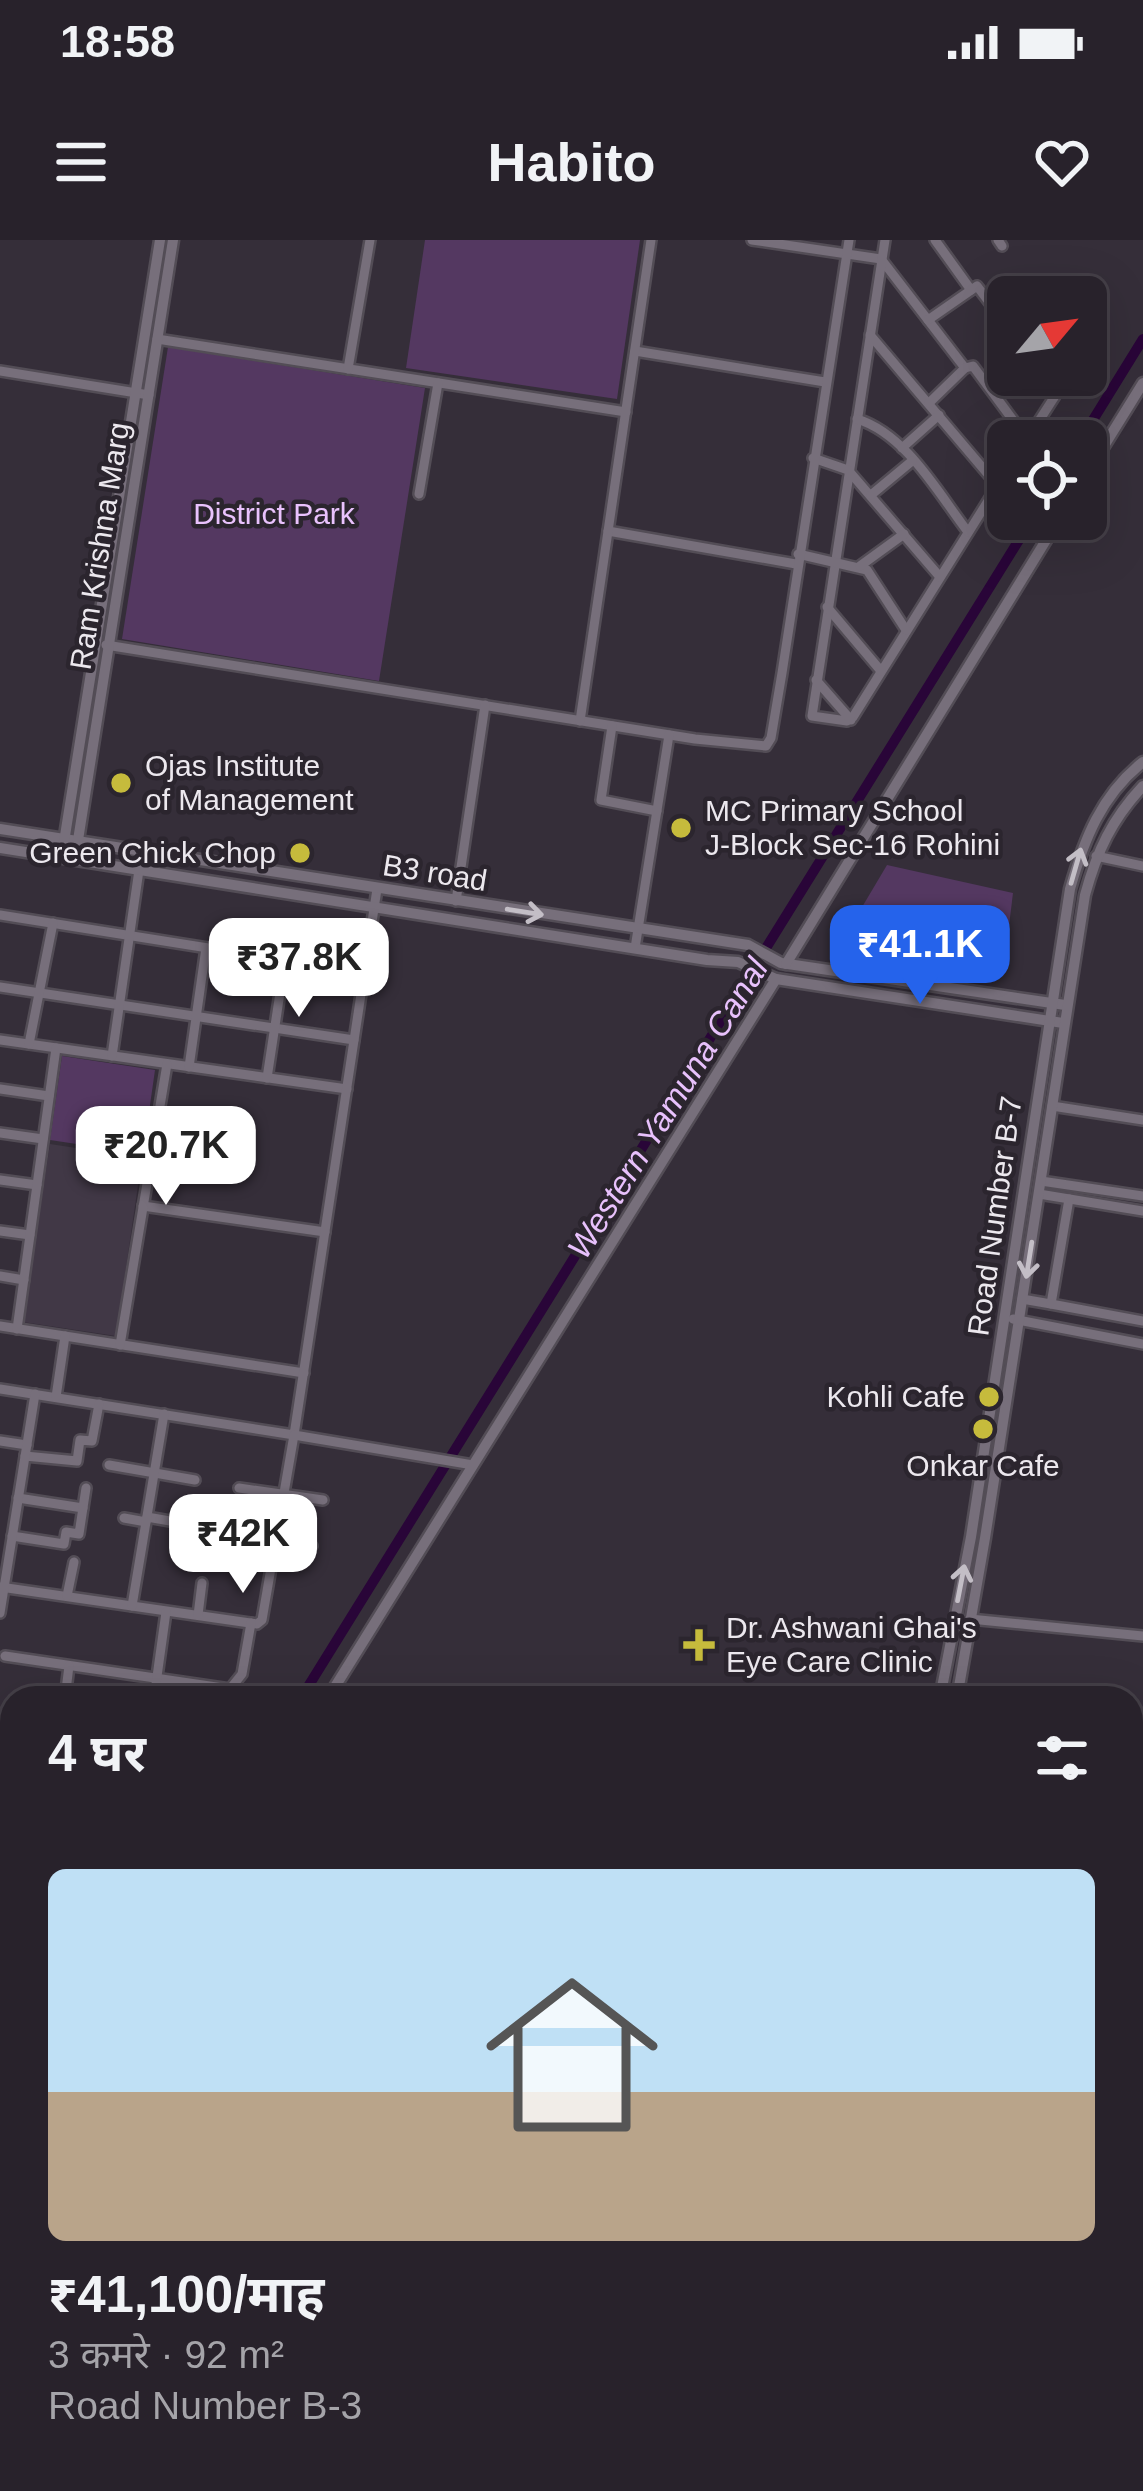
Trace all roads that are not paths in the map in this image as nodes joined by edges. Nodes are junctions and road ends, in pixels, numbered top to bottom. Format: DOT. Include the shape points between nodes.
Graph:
graph roads {
  1 [pos="160,240"];
  2 [pos="173,240"];
  3 [pos="370,240"];
  4 [pos="651,240"];
  5 [pos="752,240"];
  6 [pos="849,240"];
  7 [pos="886,240"];
  8 [pos="934,240"];
  9 [pos="847,255"];
  10 [pos="881,260"];
  11 [pos="971,290"];
  12 [pos="987,298"];
  13 [pos="928,320"];
  14 [pos="870,335"];
  15 [pos="158,339"];
  16 [pos="635,351"];
  17 [pos="964,368"];
  18 [pos="348,369"];
  19 [pos="0,371"];
  20 [pos="826,382"];
  21 [pos="438,383"];
  22 [pos="1143,383"];
  23 [pos="142,394"];
  24 [pos="929,403"];
  25 [pos="626,412"];
  26 [pos="939,416"];
  27 [pos="857,419"];
  28 [pos="1013,420"];
  29 [pos="1107,441"];
  30 [pos="902,448"];
  31 [pos="813,458"];
  32 [pos="912,461"];
  33 [pos="848,470"];
  34 [pos="987,473"];
  35 [pos="419,494"];
  36 [pos="872,495"];
  37 [pos="987,503"];
  38 [pos="608,531"];
  39 [pos="968,532"];
  40 [pos="904,535"];
  41 [pos="1046,540"];
  42 [pos="797,559"];
  43 [pos="835,562"];
  44 [pos="859,567"];
  45 [pos="940,577"];
  46 [pos="827,607"];
  47 [pos="906,630"];
  48 [pos="102,644"];
  49 [pos="880,671"];
  50 [pos="816,680"];
  51 [pos="485,706"];
  52 [pos="850,720"];
  53 [pos="580,721"];
  54 [pos="612,726"];
  55 [pos="669,735"];
  56 [pos="1143,762"];
  57 [pos="1143,786"];
  58 [pos="657,811"];
  59 [pos="0,829"];
  60 [pos="71,840"];
  61 [pos="0,848"];
  62 [pos="1096,856"];
  63 [pos="68,858"];
  64 [pos="1143,866"];
  65 [pos="139,870"];
  66 [pos="377,889"];
  67 [pos="456,901"];
  68 [pos="375,907"];
  69 [pos="0,915"];
  70 [pos="53,923"];
  71 [pos="638,930"];
  72 [pos="129,935"];
  73 [pos="206,948"];
  74 [pos="635,948"];
  75 [pos="285,960"];
  76 [pos="783,964"];
  77 [pos="364,973"];
  78 [pos="772,979"];
  79 [pos="0,986"];
  80 [pos="39,993"];
  81 [pos="119,1004"];
  82 [pos="1059,1005"];
  83 [pos="196,1016"];
  84 [pos="1056,1022"];
  85 [pos="274,1029"];
  86 [pos="0,1040"];
  87 [pos="354,1040"];
  88 [pos="29,1044"];
  89 [pos="56,1048"];
  90 [pos="112,1056"];
  91 [pos="167,1064"];
  92 [pos="189,1067"];
  93 [pos="267,1078"];
  94 [pos="0,1089"];
  95 [pos="347,1089"];
  96 [pos="50,1096"];
  97 [pos="1052,1106"];
  98 [pos="1143,1120"];
  99 [pos="0,1133"];
  100 [pos="44,1139"];
  101 [pos="0,1180"];
  102 [pos="37,1185"];
  103 [pos="1040,1187"];
  104 [pos="1143,1196"];
  105 [pos="1069,1199"];
  106 [pos="143,1206"];
  107 [pos="1143,1211"];
  108 [pos="0,1231"];
  109 [pos="325,1232"];
  110 [pos="30,1235"];
  111 [pos="0,1276"];
  112 [pos="24,1280"];
  113 [pos="1022,1299"];
  114 [pos="1051,1304"];
  115 [pos="1005,1314"];
  116 [pos="1116,1316"];
  117 [pos="1143,1321"];
  118 [pos="1019,1323"];
  119 [pos="0,1326"];
  120 [pos="17,1329"];
  121 [pos="65,1336"];
  122 [pos="1111,1339"];
  123 [pos="1143,1344"];
  124 [pos="120,1345"];
  125 [pos="304,1373"];
  126 [pos="0,1388"];
  127 [pos="35,1394"];
  128 [pos="56,1397"];
  129 [pos="99,1404"];
  130 [pos="164,1414"];
  131 [pos="294,1435"];
  132 [pos="0,1441"];
  133 [pos="26,1450"];
  134 [pos="468,1464"];
  135 [pos="109,1466"];
  136 [pos="154,1473"];
  137 [pos="195,1480"];
  138 [pos="86,1488"];
  139 [pos="239,1488"];
  140 [pos="284,1495"];
  141 [pos="19,1498"];
  142 [pos="323,1500"];
  143 [pos="213,1506"];
  144 [pos="83,1508"];
  145 [pos="124,1518"];
  146 [pos="146,1519"];
  147 [pos="209,1528"];
  148 [pos="251,1533"];
  149 [pos="12,1536"];
  150 [pos="971,1537"];
  151 [pos="276,1538"];
  152 [pos="985,1538"];
  153 [pos="312,1546"];
  154 [pos="206,1550"];
  155 [pos="74,1562"];
  156 [pos="202,1582"];
  157 [pos="2,1587"];
  158 [pos="67,1596"];
  159 [pos="132,1606"];
  160 [pos="166,1612"];
  161 [pos="0,1613"];
  162 [pos="198,1615"];
  163 [pos="970,1618"];
  164 [pos="251,1623"];
  165 [pos="1143,1636"];
  166 [pos="5,1656"];
  167 [pos="69,1666"];
  168 [pos="157,1679"];
  169 [pos="66,1686"];
  170 [pos="156,1686"];
  171 [pos="198,1686"];
  172 [pos="232,1686"];
  173 [pos="335,1686"];
  174 [pos="942,1686"];
  175 [pos="959,1686"];
  1 -- 23 [label="street, Ram Krishna Marg"];
  2 -- 15 [label="street, Ram Krishna Marg"];
  3 -- 18 [label="street"];
  4 -- 16 [label="street"];
  5 -- 9 [label="street"];
  6 -- 9 [label="street"];
  7 -- 10 [label="street"];
  8 -- 11 [label="street"];
  9 -- 10 [label="street"];
  9 -- 20 [label="street"];
  10 -- 13 [label="street"];
  10 -- 14 [label="street"];
  11 -- 12 [label="street"];
  11 -- 13 [label="street"];
  13 -- 17 [label="street"];
  14 -- 24 [label="street"];
  14 -- 27 [label="street"];
  15 -- 18 [label="street"];
  15 -- 23 [label="street, Ram Krishna Marg"];
  16 -- 20 [label="street"];
  16 -- 25 [label="street"];
  17 -- 24 [label="street"];
  17 -- 28 [label="street" via="974,366"];
  18 -- 21 [label="street"];
  19 -- 23 [label="street"];
  20 -- 31 [label="street"];
  21 -- 25 [label="street"];
  21 -- 35 [label="street"];
  22 -- 29 [label="street"];
  23 -- 48 [label="street, Ram Krishna Marg"];
  24 -- 26 [label="street"];
  25 -- 38 [label="street"];
  26 -- 30 [label="street"];
  26 -- 34 [label="street"];
  27 -- 30 [label="street"];
  27 -- 33 [label="street"];
  30 -- 32 [label="street"];
  31 -- 33 [label="street"];
  31 -- 42 [label="street"];
  32 -- 36 [label="street"];
  32 -- 39 [label="street"];
  33 -- 36 [label="street"];
  33 -- 43 [label="street"];
  36 -- 40 [label="street"];
  37 -- 39 [label="street"];
  38 -- 42 [label="street"];
  38 -- 53 [label="street"];
  39 -- 45 [label="street"];
  40 -- 44 [label="street"];
  40 -- 45 [label="street"];
  41 -- 76 [label="street"];
  42 -- 43 [label="street"];
  42 -- 55 [label="street" via="769,742 757,748"];
  43 -- 44 [label="street"];
  43 -- 46 [label="street"];
  44 -- 47 [label="street"];
  45 -- 47 [label="street"];
  46 -- 49 [label="street"];
  46 -- 50 [label="street"];
  47 -- 49 [label="street"];
  48 -- 51 [label="street"];
  48 -- 60 [label="street, Ram Krishna Marg"];
  49 -- 52 [label="street"];
  50 -- 52 [label="street"];
  50 -- 52 [label="street" via="812,716"];
  51 -- 53 [label="street"];
  51 -- 67 [label="street"];
  53 -- 54 [label="street"];
  54 -- 55 [label="street"];
  54 -- 58 [label="street" via="601,800"];
  55 -- 58 [label="street"];
  82 -- 56 [label="street, Road Number B-7, one-way" via="1070,889 1085,838"];
  57 -- 62 [label="street, Road Number B-7"];
  58 -- 71 [label="street"];
  59 -- 60 [label="street, B3 road"];
  60 -- 63 [label="street, Ram Krishna Marg"];
  60 -- 66 [label="street, B3 road"];
  61 -- 63 [label="street, B3 road"];
  62 -- 64 [label="street"];
  62 -- 82 [label="street, Road Number B-7"];
  63 -- 65 [label="street, B3 road"];
  65 -- 68 [label="street, B3 road"];
  65 -- 72 [label="street"];
  66 -- 67 [label="street, B3 road"];
  66 -- 68 [label="street"];
  67 -- 71 [label="street, B3 road, one-way"];
  68 -- 74 [label="street, B3 road"];
  68 -- 77 [label="street"];
  69 -- 70 [label="street"];
  70 -- 72 [label="street"];
  70 -- 80 [label="street"];
  71 -- 74 [label="street"];
  71 -- 76 [label="street, B3 road" via="748,945"];
  72 -- 73 [label="street"];
  72 -- 81 [label="street"];
  73 -- 75 [label="street"];
  73 -- 83 [label="street"];
  74 -- 78 [label="street, B3 road" via="738,962"];
  75 -- 77 [label="street"];
  75 -- 85 [label="street"];
  76 -- 82 [label="street"];
  77 -- 87 [label="street"];
  78 -- 84 [label="street, B3 road"];
  78 -- 134 [label="street"];
  79 -- 80 [label="street"];
  80 -- 81 [label="street"];
  80 -- 88 [label="street"];
  81 -- 83 [label="street"];
  81 -- 90 [label="street"];
  82 -- 84 [label="street, Road Number B-7"];
  83 -- 85 [label="street"];
  83 -- 92 [label="street"];
  84 -- 97 [label="street, Road Number B-7"];
  84 -- 115 [label="street, Road Number B-7"];
  85 -- 87 [label="street"];
  85 -- 93 [label="street"];
  86 -- 88 [label="street"];
  87 -- 95 [label="street"];
  88 -- 89 [label="street"];
  89 -- 90 [label="street"];
  89 -- 96 [label="street"];
  90 -- 91 [label="street"];
  91 -- 92 [label="street"];
  91 -- 106 [label="street"];
  92 -- 93 [label="street"];
  93 -- 95 [label="street"];
  94 -- 96 [label="street"];
  95 -- 109 [label="street"];
  96 -- 100 [label="street"];
  97 -- 98 [label="street"];
  97 -- 103 [label="street, Road Number B-7"];
  99 -- 100 [label="street"];
  100 -- 102 [label="street"];
  101 -- 102 [label="street"];
  102 -- 110 [label="street"];
  103 -- 104 [label="street"];
  103 -- 105 [label="street"];
  103 -- 113 [label="street, Road Number B-7, one-way"];
  105 -- 107 [label="street"];
  105 -- 114 [label="street"];
  106 -- 109 [label="street"];
  106 -- 124 [label="street"];
  108 -- 110 [label="street"];
  109 -- 125 [label="street"];
  110 -- 112 [label="street"];
  111 -- 112 [label="street"];
  112 -- 120 [label="street"];
  113 -- 114 [label="street"];
  113 -- 118 [label="street, Road Number B-7"];
  114 -- 116 [label="street"];
  115 -- 118 [label="street"];
  115 -- 150 [label="street, Road Number B-7"];
  116 -- 117 [label="street"];
  116 -- 122 [label="street"];
  118 -- 122 [label="street"];
  118 -- 152 [label="street, Road Number B-7"];
  119 -- 120 [label="street"];
  120 -- 121 [label="street"];
  121 -- 124 [label="street"];
  121 -- 128 [label="street"];
  122 -- 123 [label="street"];
  124 -- 125 [label="street"];
  125 -- 131 [label="street"];
  126 -- 127 [label="street"];
  127 -- 128 [label="street"];
  127 -- 133 [label="street"];
  128 -- 129 [label="street"];
  129 -- 130 [label="street"];
  129 -- 133 [label="street" via="92,1441 80,1440 76,1461"];
  130 -- 131 [label="street"];
  130 -- 136 [label="street"];
  131 -- 134 [label="street"];
  131 -- 140 [label="street"];
  132 -- 133 [label="street"];
  133 -- 141 [label="street"];
  134 -- 173 [label="street"];
  135 -- 136 [label="street"];
  136 -- 137 [label="street"];
  136 -- 146 [label="street"];
  138 -- 144 [label="street"];
  139 -- 140 [label="street"];
  140 -- 142 [label="street"];
  140 -- 151 [label="street"];
  141 -- 144 [label="street"];
  141 -- 149 [label="street"];
  143 -- 147 [label="street"];
  144 -- 149 [label="street" via="79,1534 66,1532 64,1544"];
  145 -- 146 [label="street"];
  146 -- 147 [label="street"];
  146 -- 159 [label="street"];
  147 -- 154 [label="street"];
  148 -- 151 [label="street"];
  149 -- 157 [label="street"];
  150 -- 152 [label="street"];
  174 -- 150 [label="street, Road Number B-7, one-way"];
  151 -- 153 [label="street"];
  151 -- 164 [label="street" via="262,1620"];
  152 -- 163 [label="street, Road Number B-7"];
  155 -- 158 [label="street"];
  156 -- 162 [label="street"];
  157 -- 158 [label="street"];
  157 -- 161 [label="street"];
  158 -- 159 [label="street"];
  159 -- 160 [label="street"];
  160 -- 162 [label="street"];
  160 -- 168 [label="street"];
  162 -- 164 [label="street"];
  163 -- 165 [label="street"];
  163 -- 175 [label="street, Road Number B-7"];
  164 -- 172 [label="street"];
  166 -- 167 [label="street"];
  167 -- 168 [label="street"];
  167 -- 169 [label="street"];
  168 -- 170 [label="street"];
  168 -- 171 [label="street"];
}
